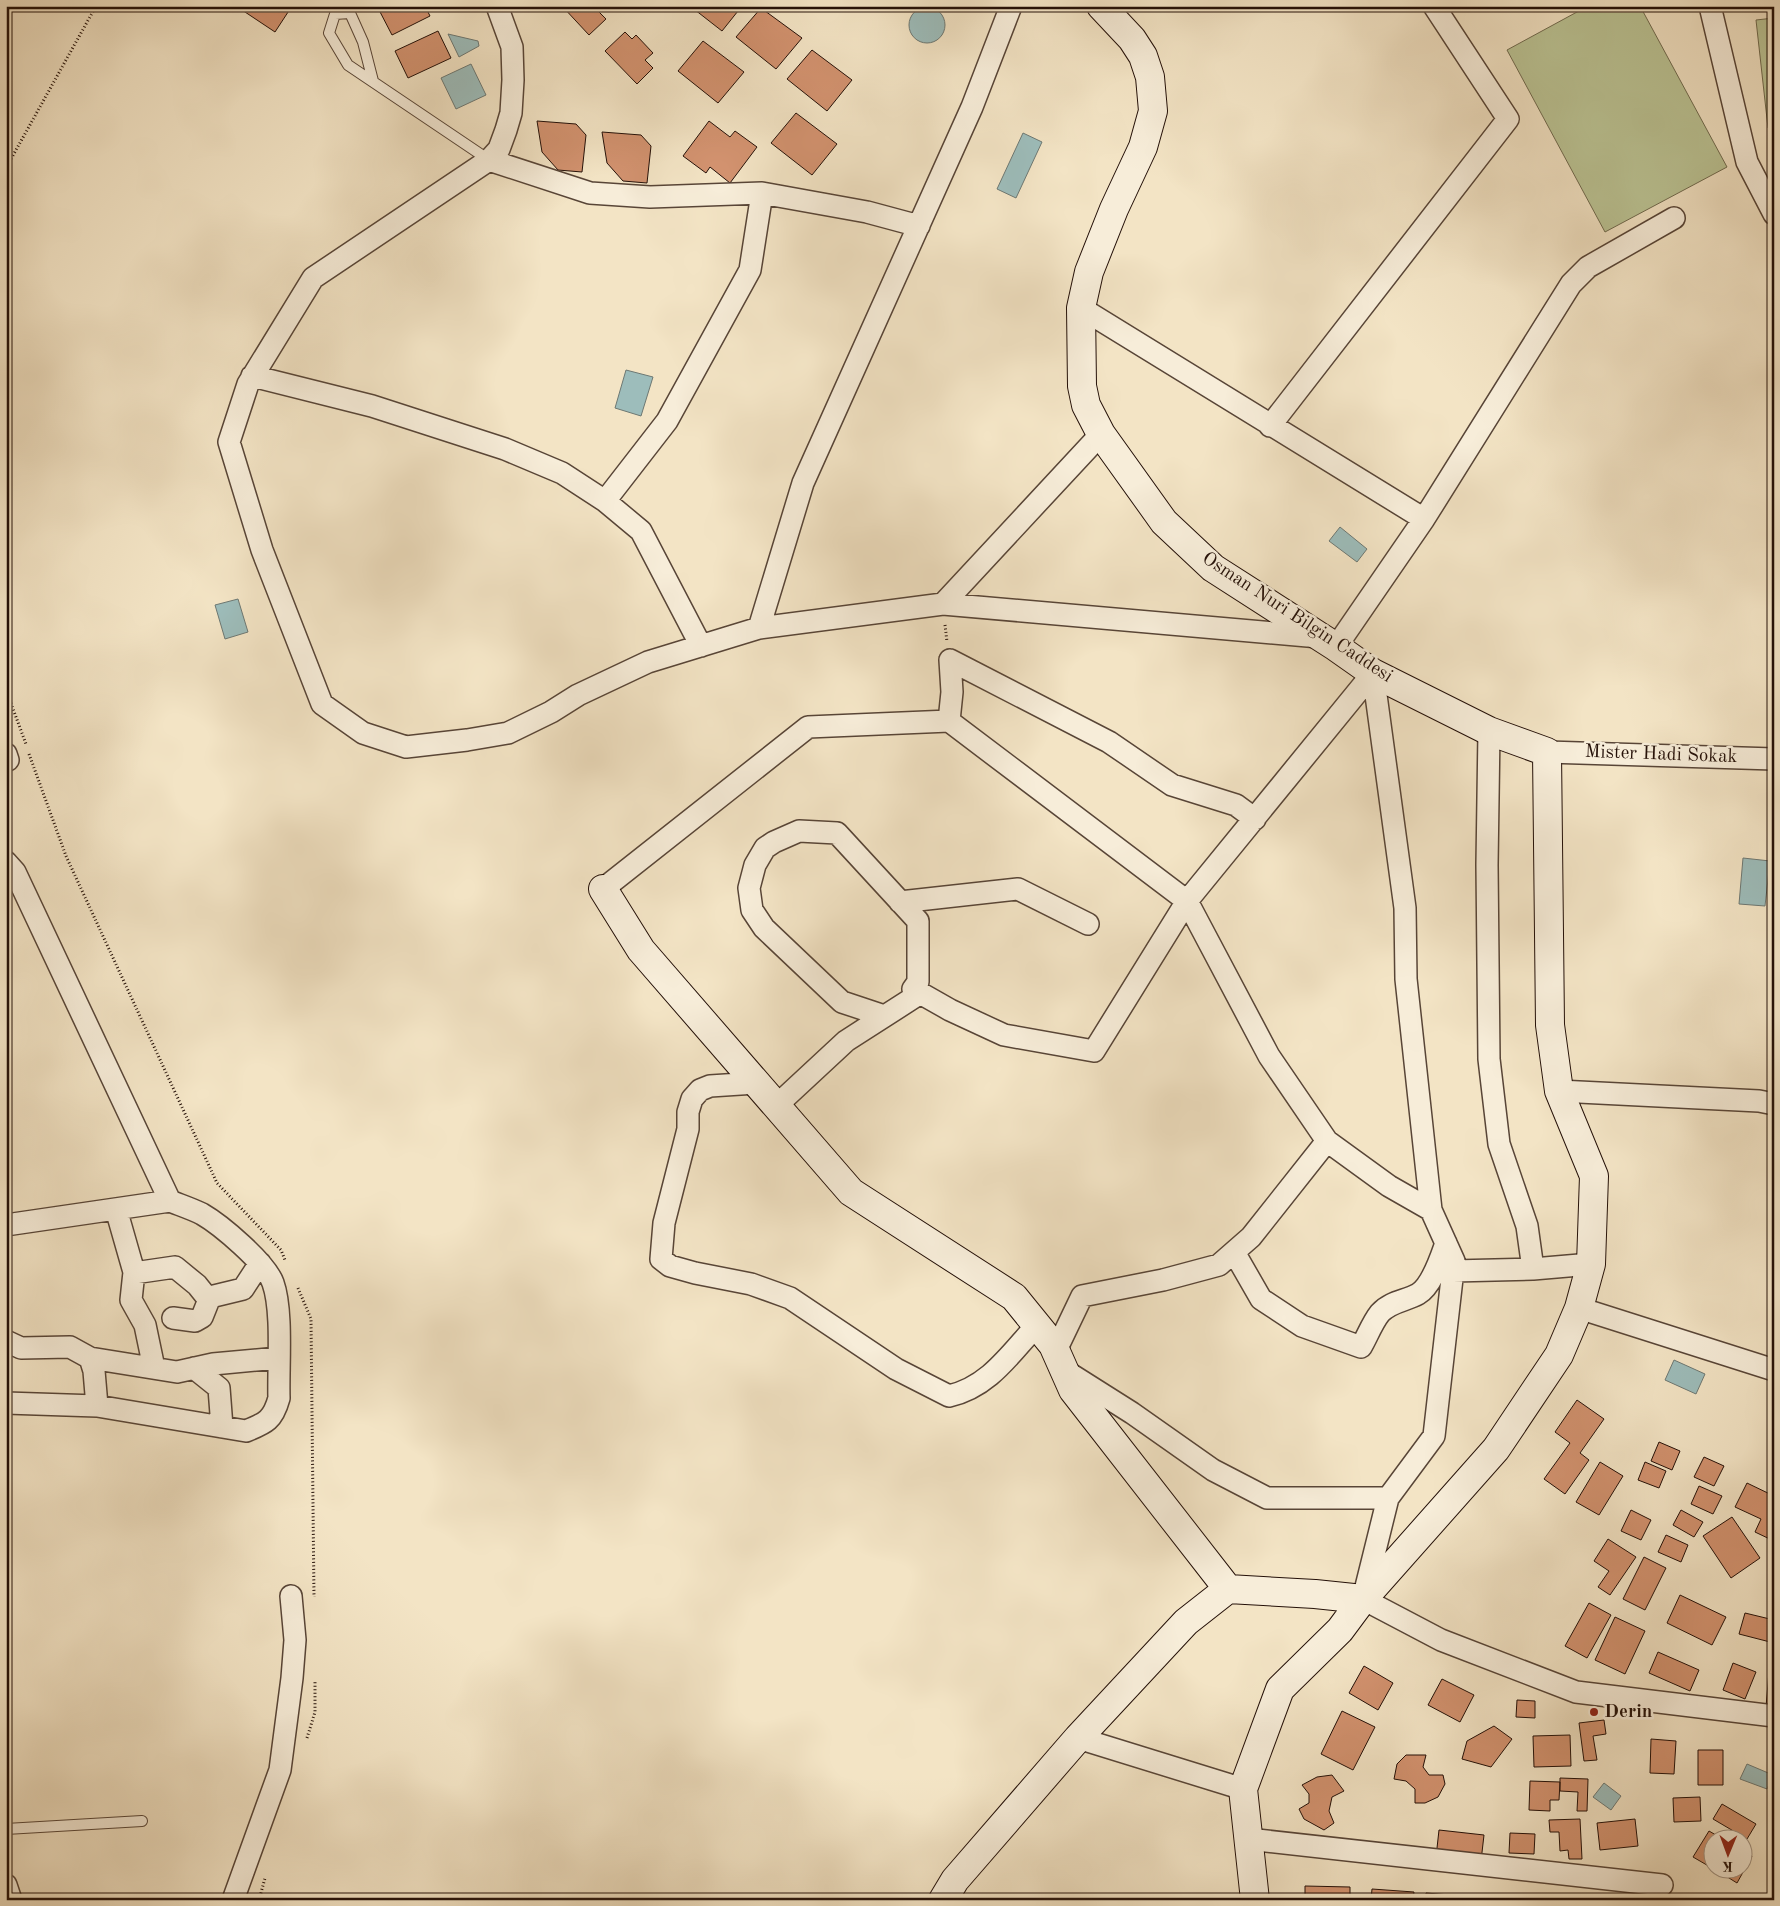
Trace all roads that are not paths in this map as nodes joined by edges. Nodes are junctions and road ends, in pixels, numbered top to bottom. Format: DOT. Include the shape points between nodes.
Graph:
graph roads {
  1 [pos="497,6"];
  2 [pos="1011,6"];
  3 [pos="1101,6"];
  4 [pos="1434,6"];
  5 [pos="1710,6"];
  6 [pos="373,82"];
  7 [pos="489,160"];
  8 [pos="762,193"];
  9 [pos="1774,214"];
  10 [pos="1674,218"];
  11 [pos="918,226"];
  12 [pos="1081,308"];
  13 [pos="252,376"];
  14 [pos="1270,426"];
  15 [pos="1100,434"];
  16 [pos="605,501"];
  17 [pos="1424,519"];
  18 [pos="943,604"];
  19 [pos="759,628"];
  20 [pos="1328,642"];
  21 [pos="701,646"];
  22 [pos="1373,673"];
  23 [pos="948,721"];
  24 [pos="1489,731"];
  25 [pos="1547,752"];
  26 [pos="1774,759"];
  27 [pos="1255,819"];
  28 [pos="6,862"];
  29 [pos="603,888"];
  30 [pos="900,902"];
  31 [pos="1188,902"];
  32 [pos="1088,924"];
  33 [pos="913,989"];
  34 [pos="884,1016"];
  35 [pos="756,1083"];
  36 [pos="1559,1091"];
  37 [pos="1774,1104"];
  38 [pos="776,1106"];
  39 [pos="1327,1141"];
  40 [pos="170,1201"];
  41 [pos="116,1209"];
  42 [pos="1431,1210"];
  43 [pos="6,1225"];
  44 [pos="1446,1243"];
  45 [pos="1234,1252"];
  46 [pos="260,1263"];
  47 [pos="1591,1264"];
  48 [pos="1533,1269"];
  49 [pos="1453,1271"];
  50 [pos="134,1273"];
  51 [pos="209,1300"];
  52 [pos="1578,1308"];
  53 [pos="173,1318"];
  54 [pos="1037,1325"];
  55 [pos="6,1341"];
  56 [pos="90,1358"];
  57 [pos="278,1358"];
  58 [pos="1060,1362"];
  59 [pos="154,1368"];
  60 [pos="194,1368"];
  61 [pos="1774,1370"];
  62 [pos="6,1403"];
  63 [pos="97,1406"];
  64 [pos="222,1427"];
  65 [pos="1388,1498"];
  66 [pos="1228,1589"];
  67 [pos="291,1596"];
  68 [pos="1363,1599"];
  69 [pos="1774,1716"];
  70 [pos="1078,1738"];
  71 [pos="1243,1789"];
  72 [pos="142,1821"];
  73 [pos="6,1829"];
  74 [pos="1248,1839"];
  75 [pos="1662,1885"];
  76 [pos="6,1886"];
  77 [pos="11,1900"];
  78 [pos="233,1900"];
  79 [pos="943,1900"];
  80 [pos="1255,1900"];
  1 -- 7 [label="street" via="512,47 513,80 511,113 506,130 499,149"];
  2 -- 11 [label="street" via="972,107"];
  3 -- 12 [label="street, Osman Nuri Bilgin Caddesi" via="1132,39 1143,56 1150,78 1153,111 1143,147 1089,272"];
  4 -- 14 [label="street" via="1508,119"];
  5 -- 9 [label="street" via="1747,162"];
  6 -- 6 [label="lane" via="348,65 329,33 334,14 350,13 363,42"];
  6 -- 7 [label="lane"];
  7 -- 8 [label="street" via="590,194 650,197"];
  7 -- 13 [label="street" via="313,278"];
  8 -- 11 [label="street" via="866,212"];
  8 -- 16 [label="street" via="750,270 667,421"];
  10 -- 17 [label="street" via="1588,267 1571,284"];
  11 -- 19 [label="street" via="803,483"];
  12 -- 14 [label="street"];
  12 -- 15 [label="street, Osman Nuri Bilgin Caddesi" via="1082,386 1086,405"];
  13 -- 16 [label="street" via="372,406 505,450 562,473"];
  13 -- 21 [label="street" via="229,442 259,541 322,704 363,733 406,746 508,733 648,662"];
  14 -- 17 [label="street"];
  15 -- 18 [label="street"];
  15 -- 20 [label="street, Osman Nuri Bilgin Caddesi" via="1164,522 1206,562"];
  16 -- 21 [label="street" via="641,532"];
  17 -- 20 [label="street"];
  18 -- 19 [label="street"];
  18 -- 20 [label="street"];
  19 -- 21 [label="street"];
  20 -- 22 [label="street, Osman Nuri Bilgin Caddesi"];
  22 -- 24 [label="street, Osman Nuri Bilgin Caddesi"];
  22 -- 27 [label="street"];
  22 -- 42 [label="street" via="1404,908 1406,979"];
  23 -- 27 [label="street" via="952,692 950,660 1109,742 1172,785 1236,806"];
  23 -- 29 [label="street" via="808,727"];
  23 -- 31 [label="street"];
  24 -- 25 [label="street, Osman Nuri Bilgin Caddesi"];
  24 -- 48 [label="street" via="1486,865 1490,1059 1499,1144 1527,1226"];
  25 -- 26 [label="street, Mister Hadi Sokak"];
  25 -- 36 [label="street" via="1550,1025"];
  27 -- 31 [label="street"];
  28 -- 40 [label="street" via="15,872"];
  29 -- 35 [label="street" via="642,950"];
  30 -- 32 [label="street" via="1018,888"];
  30 -- 33 [label="street" via="918,921 918,982"];
  30 -- 34 [label="street" via="838,833 818,831 799,831 764,848 749,888 752,910 764,928 799,962 842,1002"];
  31 -- 33 [label="street" via="1094,1051 1004,1035"];
  31 -- 39 [label="street" via="1269,1056"];
  33 -- 34 [label="street" via="916,996"];
  34 -- 38 [label="street" via="846,1041"];
  35 -- 38 [label="street"];
  35 -- 54 [label="street" via="710,1086 700,1090 692,1099 688,1129 664,1222 661,1259 670,1266 751,1284 790,1298 896,1369 949,1396 979,1385 998,1369"];
  36 -- 37 [label="street"];
  36 -- 47 [label="street" via="1594,1176"];
  38 -- 54 [label="street" via="850,1192 1014,1296"];
  39 -- 42 [label="street" via="1390,1186"];
  39 -- 45 [label="street" via="1251,1236"];
  40 -- 41 [label="street"];
  40 -- 46 [label="street" via="202,1214 230,1234"];
  41 -- 43 [label="street"];
  41 -- 50 [label="street"];
  42 -- 44 [label="street"];
  44 -- 45 [label="street" via="1429,1283 1419,1294 1396,1302 1381,1313 1361,1347 1302,1326 1261,1299"];
  44 -- 49 [label="street" via="1454,1262"];
  45 -- 58 [label="street" via="1219,1265 1082,1296 1059,1344"];
  46 -- 51 [label="street" via="243,1289 224,1292"];
  46 -- 57 [label="street" via="273,1282 278,1306"];
  47 -- 48 [label="street"];
  47 -- 52 [label="street"];
  48 -- 49 [label="street"];
  49 -- 65 [label="street" via="1434,1436"];
  50 -- 51 [label="street" via="175,1267"];
  50 -- 59 [label="street" via="131,1300 145,1326"];
  51 -- 53 [label="street" via="202,1318 194,1321"];
  52 -- 61 [label="street"];
  52 -- 68 [label="street" via="1559,1355 1496,1449"];
  54 -- 58 [label="street" via="1053,1346"];
  55 -- 56 [label="street" via="21,1348 70,1347"];
  56 -- 59 [label="street"];
  56 -- 63 [label="street"];
  57 -- 60 [label="street"];
  57 -- 64 [label="street" via="279,1398 274,1413 264,1424 246,1431"];
  58 -- 65 [label="street" via="1213,1470 1267,1498"];
  58 -- 66 [label="street" via="1072,1390"];
  59 -- 60 [label="street" via="176,1372"];
  60 -- 64 [label="street" via="218,1388"];
  62 -- 63 [label="street"];
  63 -- 64 [label="street"];
  65 -- 68 [label="street"];
  66 -- 68 [label="street"];
  66 -- 70 [label="street" via="1186,1622"];
  67 -- 78 [label="street" via="292,1678 280,1770"];
  68 -- 69 [label="street" via="1441,1640 1576,1692"];
  68 -- 71 [label="street" via="1340,1630 1280,1689"];
  70 -- 71 [label="street"];
  70 -- 79 [label="street" via="955,1880"];
  71 -- 74 [label="street"];
  72 -- 73 [label="lane"];
  74 -- 75 [label="street"];
  74 -- 80 [label="street"];
  76 -- 77 [label="street"];
}
